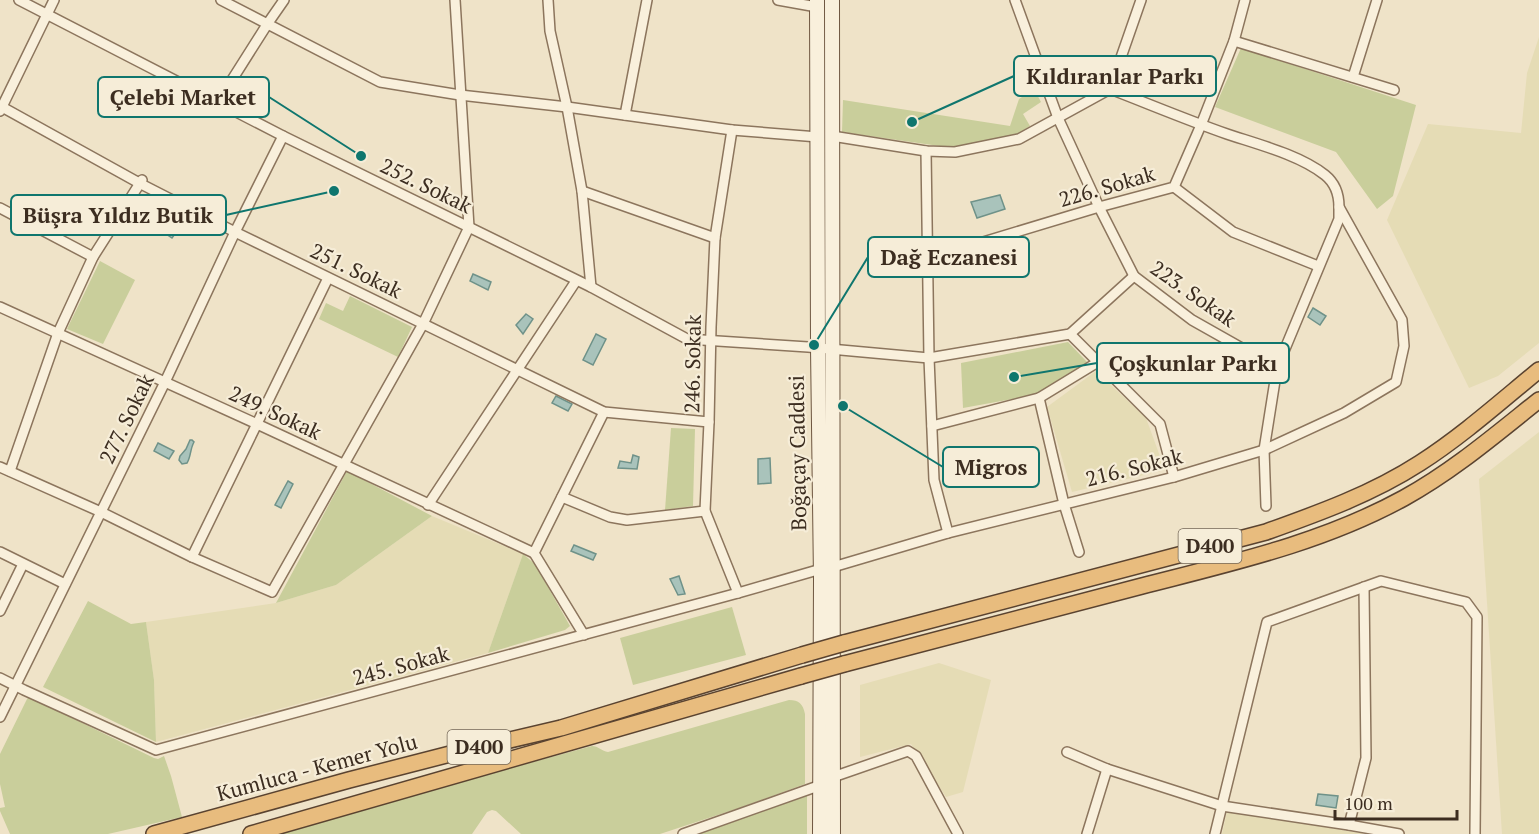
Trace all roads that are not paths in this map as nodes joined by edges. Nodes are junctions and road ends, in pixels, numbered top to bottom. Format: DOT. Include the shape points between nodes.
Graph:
graph roads {
  1 [pos="19,0"];
  2 [pos="54,0"];
  3 [pos="221,0"];
  4 [pos="284,0"];
  5 [pos="455,0"];
  6 [pos="548,0"];
  7 [pos="647,0"];
  8 [pos="778,0"];
  9 [pos="832,0"];
  10 [pos="1015,0"];
  11 [pos="1141,0"];
  12 [pos="1245,0"];
  13 [pos="1377,0"];
  14 [pos="817,3"];
  15 [pos="47,14"];
  16 [pos="267,23"];
  17 [pos="1234,41"];
  18 [pos="1353,77"];
  19 [pos="1110,89"];
  20 [pos="1394,90"];
  21 [pos="460,95"];
  22 [pos="218,102"];
  23 [pos="567,107"];
  24 [pos="1,109"];
  25 [pos="625,115"];
  26 [pos="1058,118"];
  27 [pos="1201,125"];
  28 [pos="732,130"];
  29 [pos="283,136"];
  30 [pos="825,136"];
  31 [pos="926,151"];
  32 [pos="142,181"];
  33 [pos="1174,186"];
  34 [pos="582,191"];
  35 [pos="1099,207"];
  36 [pos="1339,207"];
  37 [pos="0,208"];
  38 [pos="469,227"];
  39 [pos="235,232"];
  40 [pos="715,238"];
  41 [pos="93,256"];
  42 [pos="927,259"];
  43 [pos="1318,266"];
  44 [pos="1134,276"];
  45 [pos="328,278"];
  46 [pos="576,281"];
  47 [pos="591,288"];
  48 [pos="0,307"];
  49 [pos="423,324"];
  50 [pos="58,333"];
  51 [pos="1070,334"];
  52 [pos="711,341"];
  53 [pos="825,349"];
  54 [pos="929,358"];
  55 [pos="1098,362"];
  56 [pos="1277,368"];
  57 [pos="518,370"];
  58 [pos="1539,370"];
  59 [pos="165,382"];
  60 [pos="1039,398"];
  61 [pos="1539,400"];
  62 [pos="604,412"];
  63 [pos="710,422"];
  64 [pos="257,424"];
  65 [pos="932,426"];
  66 [pos="1264,450"];
  67 [pos="343,464"];
  68 [pos="0,467"];
  69 [pos="10,471"];
  70 [pos="1174,477"];
  71 [pos="562,497"];
  72 [pos="1064,504"];
  73 [pos="429,505"];
  74 [pos="1266,506"];
  75 [pos="705,511"];
  76 [pos="101,512"];
  77 [pos="948,533"];
  78 [pos="0,552"];
  79 [pos="1079,552"];
  80 [pos="534,553"];
  81 [pos="192,557"];
  82 [pos="23,564"];
  83 [pos="827,568"];
  84 [pos="65,584"];
  85 [pos="1364,587"];
  86 [pos="738,593"];
  87 [pos="0,611"];
  88 [pos="584,635"];
  89 [pos="0,678"];
  90 [pos="15,686"];
  91 [pos="0,717"];
  92 [pos="1067,752"];
  93 [pos="1107,769"];
  94 [pos="833,777"];
  95 [pos="820,785"];
  96 [pos="1222,806"];
  97 [pos="1349,825"];
  98 [pos="153,834"];
  99 [pos="251,834"];
  100 [pos="683,834"];
  101 [pos="820,834"];
  102 [pos="833,834"];
  103 [pos="958,834"];
  104 [pos="1087,834"];
  105 [pos="1215,834"];
  106 [pos="1399,834"];
  107 [pos="1475,834"];
  1 -- 15 [label="street, 252. Sokak"];
  2 -- 15 [label="street"];
  3 -- 16 [label="street"];
  4 -- 16 [label="street"];
  5 -- 21 [label="street"];
  6 -- 23 [label="street" via="550,31"];
  7 -- 25 [label="street"];
  8 -- 14 [label="street"];
  9 -- 30 [label="main road, Boğaçay Caddesi"];
  10 -- 26 [label="street, 223. Sokak"];
  11 -- 19 [label="street"];
  12 -- 17 [label="street, 226. Sokak"];
  13 -- 18 [label="street"];
  14 -- 30 [label="main road, Boğaçay Caddesi"];
  15 -- 22 [label="street, 252. Sokak"];
  15 -- 24 [label="street"];
  16 -- 21 [label="street" via="380,82"];
  16 -- 22 [label="street"];
  17 -- 18 [label="street"];
  17 -- 27 [label="street, 226. Sokak"];
  18 -- 20 [label="street"];
  19 -- 26 [label="street"];
  19 -- 27 [label="street"];
  21 -- 23 [label="street"];
  21 -- 38 [label="street"];
  22 -- 29 [label="street, 252. Sokak"];
  23 -- 25 [label="street"];
  23 -- 34 [label="street"];
  24 -- 32 [label="street, 251. Sokak"];
  25 -- 28 [label="street"];
  26 -- 31 [label="street" via="1019,139 955,152"];
  26 -- 35 [label="street, 223. Sokak"];
  27 -- 33 [label="street, 226. Sokak"];
  27 -- 36 [label="street" via="1314,166 1336,189"];
  28 -- 30 [label="street"];
  28 -- 40 [label="street, 246. Sokak"];
  29 -- 38 [label="street, 252. Sokak"];
  29 -- 39 [label="street, 277. Sokak"];
  30 -- 31 [label="street"];
  30 -- 53 [label="main road, Boğaçay Caddesi"];
  31 -- 42 [label="street"];
  32 -- 39 [label="street, 251. Sokak"];
  32 -- 41 [label="street"];
  33 -- 35 [label="street, 226. Sokak"];
  33 -- 43 [label="street" via="1233,232"];
  34 -- 40 [label="street"];
  34 -- 47 [label="street"];
  35 -- 42 [label="street, 226. Sokak"];
  35 -- 44 [label="street, 223. Sokak"];
  36 -- 43 [label="street" via="1339,219"];
  36 -- 66 [label="street, 216. Sokak" via="1402,320 1404,346 1396,382 1344,413"];
  37 -- 41 [label="street"];
  38 -- 46 [label="street, 252. Sokak"];
  38 -- 49 [label="street"];
  39 -- 45 [label="street, 251. Sokak"];
  39 -- 59 [label="street, 277. Sokak"];
  40 -- 52 [label="street, 246. Sokak"];
  41 -- 50 [label="street"];
  42 -- 54 [label="street"];
  43 -- 56 [label="street"];
  44 -- 51 [label="street"];
  44 -- 56 [label="street, 223. Sokak" via="1191,320"];
  45 -- 49 [label="street, 251. Sokak"];
  45 -- 64 [label="street"];
  46 -- 47 [label="street, 252. Sokak"];
  46 -- 57 [label="street"];
  47 -- 52 [label="street, 252. Sokak" via="687,339"];
  48 -- 50 [label="street, 249. Sokak"];
  49 -- 57 [label="street, 251. Sokak"];
  49 -- 67 [label="street"];
  50 -- 59 [label="street, 249. Sokak"];
  50 -- 69 [label="street"];
  51 -- 54 [label="street, 252. Sokak"];
  51 -- 55 [label="street"];
  52 -- 53 [label="street, 252. Sokak"];
  52 -- 63 [label="street, 246. Sokak"];
  53 -- 54 [label="street, 252. Sokak"];
  53 -- 83 [label="main road, Boğaçay Caddesi"];
  54 -- 65 [label="street"];
  55 -- 60 [label="street"];
  55 -- 70 [label="street" via="1160,424"];
  56 -- 66 [label="street"];
  57 -- 62 [label="street, 251. Sokak"];
  57 -- 73 [label="street"];
  58 -- 98 [label="highway, Kumluca - Kemer Yolu / D400, bridge" via="1420,463 1372,491 1266,532 844,643 561,728"];
  59 -- 64 [label="street, 249. Sokak"];
  59 -- 76 [label="street, 277. Sokak"];
  60 -- 65 [label="street"];
  60 -- 72 [label="street"];
  61 -- 99 [label="highway, Kumluca - Kemer Yolu / D400, bridge" via="1432,482 1342,527 1271,553 844,664"];
  62 -- 63 [label="street, 251. Sokak"];
  62 -- 71 [label="street"];
  63 -- 75 [label="street, 246. Sokak"];
  64 -- 67 [label="street, 249. Sokak"];
  64 -- 81 [label="street"];
  65 -- 77 [label="street" via="934,480"];
  66 -- 70 [label="street, 216. Sokak"];
  66 -- 74 [label="street"];
  67 -- 73 [label="street, 249. Sokak"];
  67 -- 81 [label="street" via="272,592"];
  68 -- 69 [label="street"];
  69 -- 76 [label="street"];
  70 -- 72 [label="street, 216. Sokak"];
  71 -- 75 [label="street" via="627,520"];
  71 -- 80 [label="street"];
  72 -- 77 [label="street, 216. Sokak"];
  72 -- 79 [label="street"];
  73 -- 80 [label="street, 249. Sokak"];
  75 -- 86 [label="street, 246. Sokak"];
  76 -- 81 [label="street"];
  76 -- 84 [label="street, 277. Sokak"];
  77 -- 83 [label="street, 216. Sokak"];
  78 -- 82 [label="street"];
  80 -- 88 [label="street"];
  82 -- 84 [label="street"];
  82 -- 87 [label="street"];
  83 -- 86 [label="street, 245. Sokak"];
  83 -- 94 [label="main road, Boğaçay Caddesi"];
  83 -- 95 [label="main road, Boğaçay Caddesi"];
  84 -- 90 [label="street, 277. Sokak"];
  85 -- 96 [label="street" via="1267,622"];
  85 -- 97 [label="street" via="1366,758"];
  85 -- 107 [label="street" via="1381,581 1466,602 1477,616"];
  86 -- 88 [label="street, 245. Sokak"];
  88 -- 90 [label="street, 245. Sokak" via="156,750"];
  89 -- 90 [label="street, 245. Sokak"];
  90 -- 91 [label="street, 277. Sokak"];
  92 -- 93 [label="street"];
  93 -- 96 [label="street"];
  93 -- 104 [label="street"];
  94 -- 102 [label="main road, Boğaçay Caddesi"];
  94 -- 103 [label="street" via="908,751 916,756"];
  95 -- 100 [label="street"];
  95 -- 101 [label="main road, Boğaçay Caddesi"];
  96 -- 97 [label="street"];
  96 -- 105 [label="street"];
  97 -- 106 [label="street"];
}
